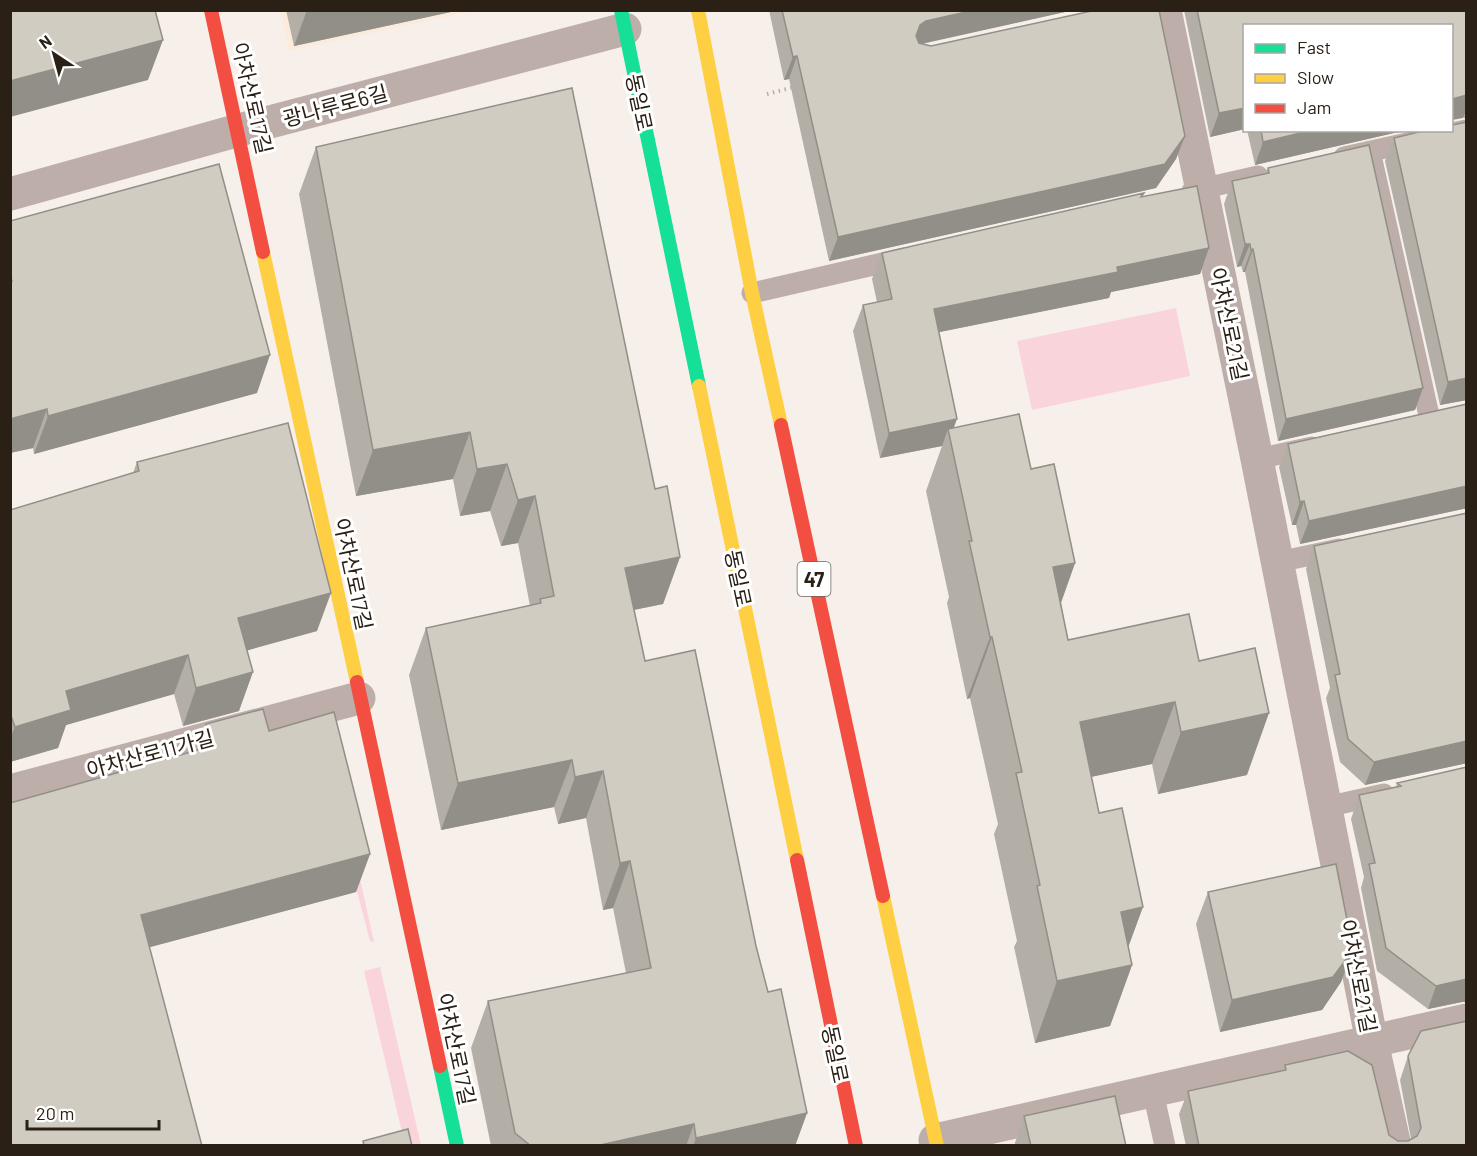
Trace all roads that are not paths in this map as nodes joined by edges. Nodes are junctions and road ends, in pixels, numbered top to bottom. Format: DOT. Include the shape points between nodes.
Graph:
graph roads {
  1 [pos="211,10"];
  2 [pos="698,11"];
  3 [pos="1172,12"];
  4 [pos="629,19"];
  5 [pos="239,130"];
  6 [pos="1467,130"];
  7 [pos="1370,151"];
  8 [pos="1326,161"];
  9 [pos="1281,171"];
  10 [pos="1202,188"];
  11 [pos="10,194"];
  12 [pos="1167,196"];
  13 [pos="923,253"];
  14 [pos="752,293"];
  15 [pos="1407,425"];
  16 [pos="1326,444"];
  17 [pos="1257,459"];
  18 [pos="1356,545"];
  19 [pos="1278,562"];
  20 [pos="359,698"];
  21 [pos="1408,789"];
  22 [pos="10,790"];
  23 [pos="1326,807"];
  24 [pos="1467,1020"];
  25 [pos="1372,1042"];
  26 [pos="1153,1092"];
  27 [pos="936,1143"];
  28 [pos="457,1146"];
  29 [pos="856,1146"];
  30 [pos="1165,1146"];
  31 [pos="1395,1146"];
  1 -- 5 [label="main road, 아차산로17길"];
  2 -- 14 [label="main road, 47"];
  3 -- 10 [label="street, 아차산로21길"];
  4 -- 5 [label="street, 광나루로6길"];
  4 -- 29 [label="main road, 동일로"];
  5 -- 11 [label="street, 광나루로6길"];
  5 -- 20 [label="main road, 아차산로17길"];
  6 -- 7 [label="lane"];
  7 -- 8 [label="lane"];
  7 -- 15 [label="lane" via="1439,418"];
  9 -- 10 [label="lane"];
  10 -- 12 [label="lane"];
  10 -- 17 [label="street, 아차산로21길"];
  13 -- 14 [label="lane"];
  14 -- 27 [label="main road, 47"];
  16 -- 17 [label="lane"];
  17 -- 19 [label="street, 아차산로21길"];
  18 -- 19 [label="lane"];
  19 -- 23 [label="street, 아차산로21길"];
  20 -- 22 [label="street, 아차산로11가길"];
  20 -- 28 [label="main road, 아차산로17길"];
  21 -- 23 [label="lane"];
  23 -- 25 [label="street, 아차산로21길"];
  24 -- 25 [label="street"];
  25 -- 26 [label="street"];
  25 -- 31 [label="street, 아차산로21길"];
  26 -- 27 [label="street"];
  26 -- 30 [label="lane"];
}
